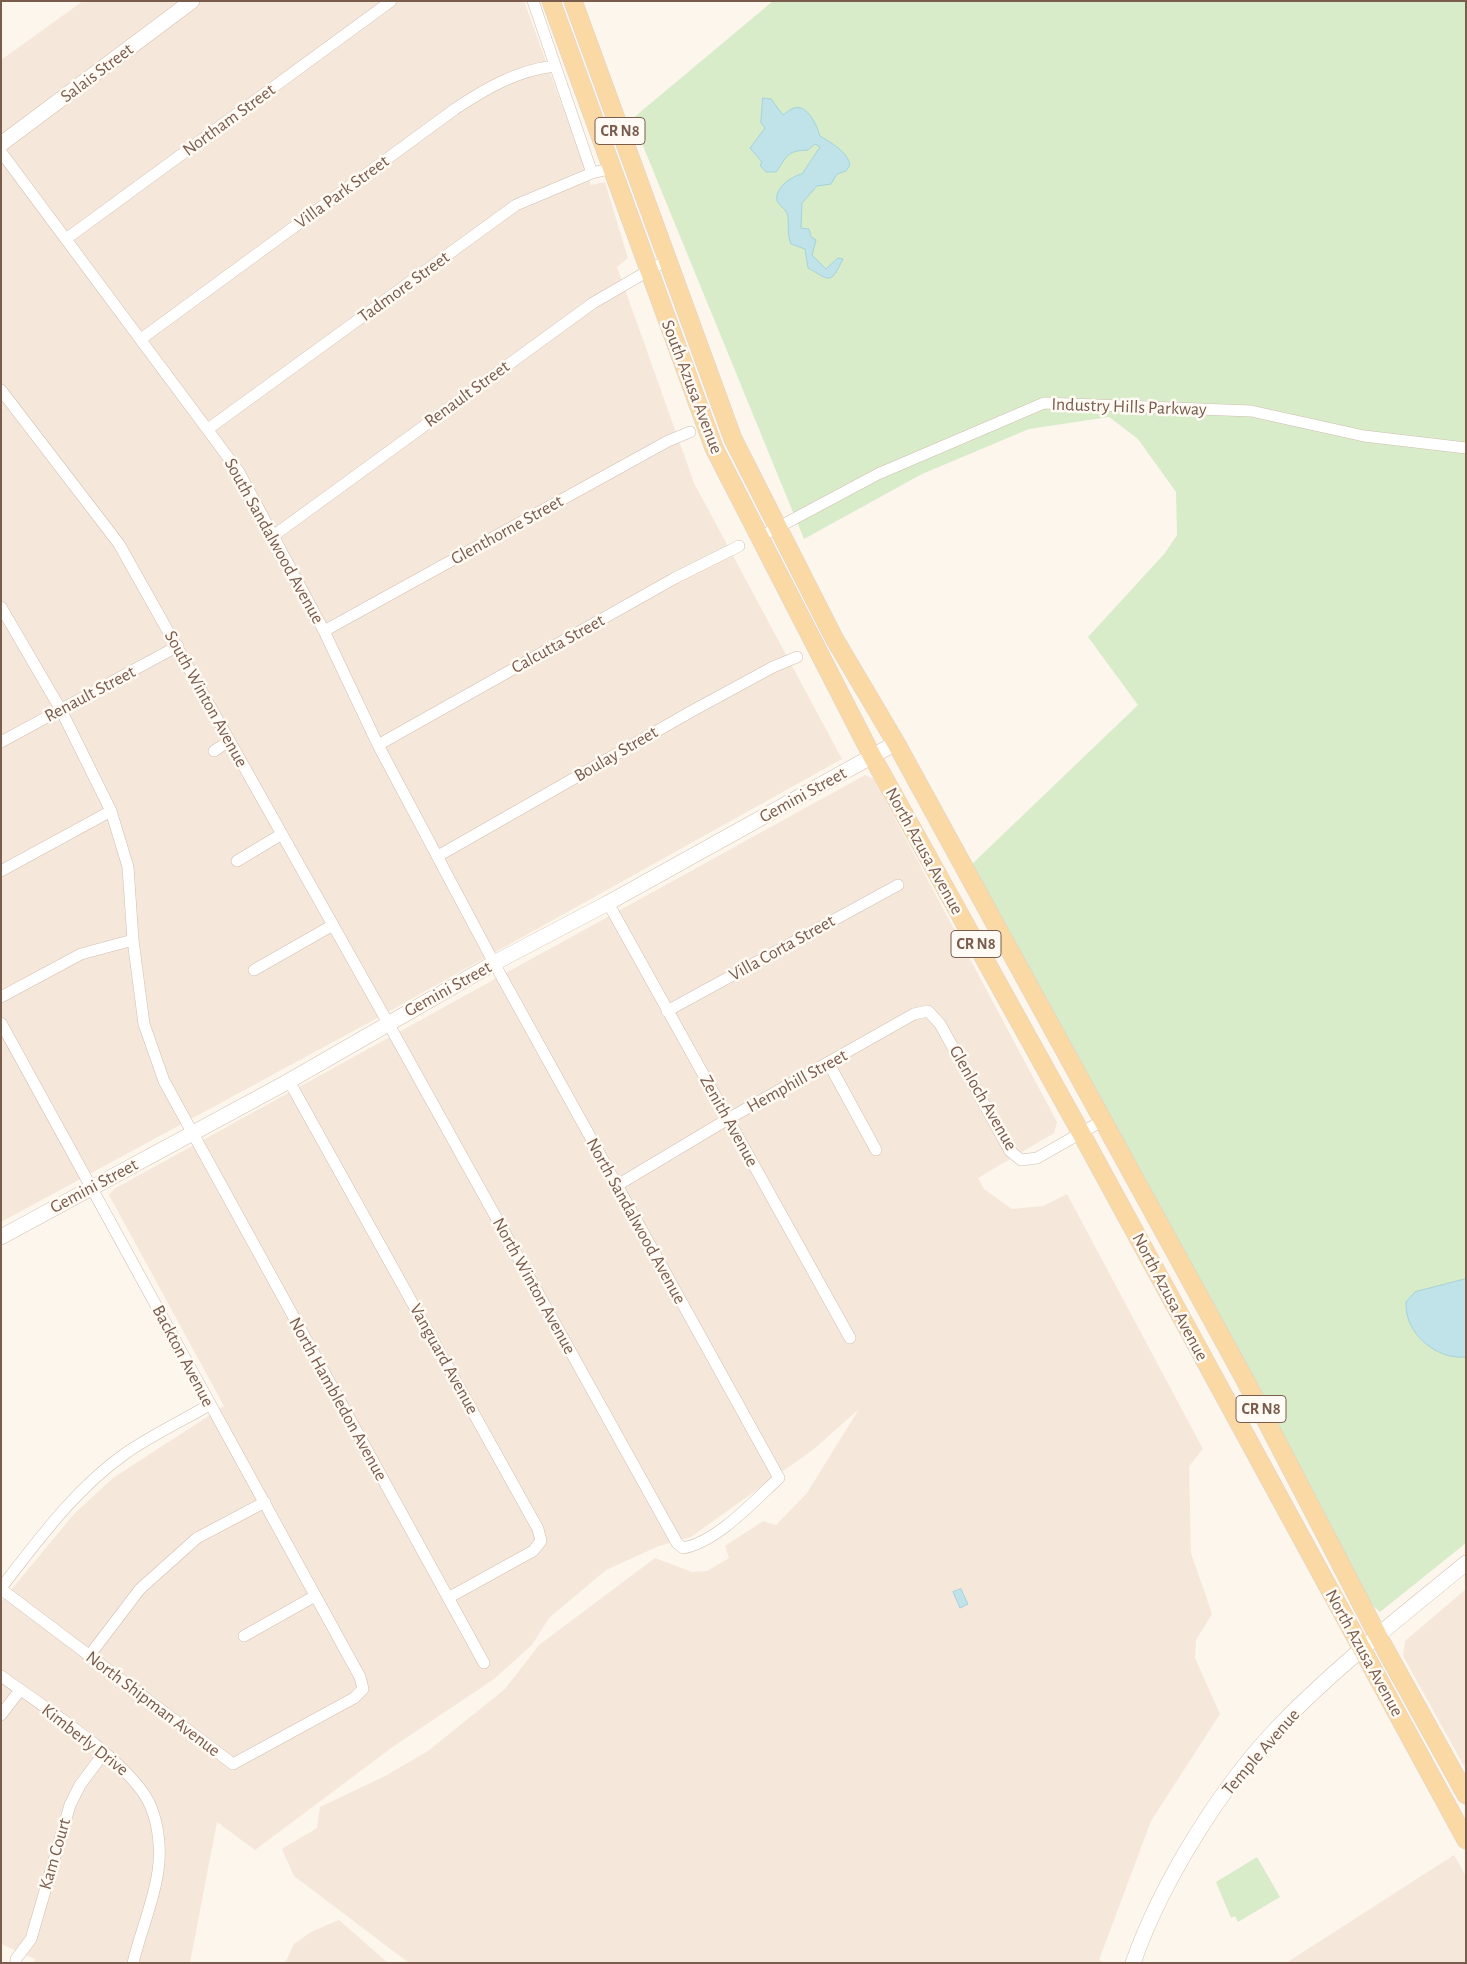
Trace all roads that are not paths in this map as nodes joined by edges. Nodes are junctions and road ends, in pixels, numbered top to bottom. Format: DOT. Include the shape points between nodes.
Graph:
graph roads {
  1 [pos="192,1"];
  2 [pos="391,1"];
  3 [pos="532,1"];
  4 [pos="574,3"];
  5 [pos="553,6"];
  6 [pos="555,66"];
  7 [pos="1,144"];
  8 [pos="1,152"];
  9 [pos="613,168"];
  10 [pos="592,173"];
  11 [pos="66,240"];
  12 [pos="667,260"];
  13 [pos="648,270"];
  14 [pos="140,340"];
  15 [pos="1,390"];
  16 [pos="208,429"];
  17 [pos="690,432"];
  18 [pos="1466,448"];
  19 [pos="780,527"];
  20 [pos="273,536"];
  21 [pos="760,538"];
  22 [pos="739,546"];
  23 [pos="1,607"];
  24 [pos="324,631"];
  25 [pos="178,646"];
  26 [pos="797,657"];
  27 [pos="61,710"];
  28 [pos="1,742"];
  29 [pos="229,742"];
  30 [pos="896,743"];
  31 [pos="378,745"];
  32 [pos="214,751"];
  33 [pos="872,756"];
  34 [pos="111,812"];
  35 [pos="913,830"];
  36 [pos="282,834"];
  37 [pos="438,856"];
  38 [pos="958,857"];
  39 [pos="237,861"];
  40 [pos="1,871"];
  41 [pos="898,885"];
  42 [pos="608,904"];
  43 [pos="333,925"];
  44 [pos="133,940"];
  45 [pos="494,963"];
  46 [pos="254,970"];
  47 [pos="1,997"];
  48 [pos="667,1011"];
  49 [pos="928,1011"];
  50 [pos="1,1023"];
  51 [pos="388,1023"];
  52 [pos="829,1064"];
  53 [pos="289,1081"];
  54 [pos="728,1119"];
  55 [pos="1102,1121"];
  56 [pos="1081,1133"];
  57 [pos="193,1134"];
  58 [pos="876,1150"];
  59 [pos="616,1186"];
  60 [pos="93,1187"];
  61 [pos="1,1237"];
  62 [pos="850,1338"];
  63 [pos="209,1405"];
  64 [pos="779,1478"];
  65 [pos="265,1502"];
  66 [pos="1466,1563"];
  67 [pos="1,1588"];
  68 [pos="315,1596"];
  69 [pos="448,1598"];
  70 [pos="244,1636"];
  71 [pos="1378,1636"];
  72 [pos="1362,1649"];
  73 [pos="89,1656"];
  74 [pos="484,1663"];
  75 [pos="1,1676"];
  76 [pos="363,1689"];
  77 [pos="20,1690"];
  78 [pos="1,1715"];
  79 [pos="104,1753"];
  80 [pos="1466,1795"];
  81 [pos="1466,1840"];
  82 [pos="16,1959"];
  83 [pos="133,1963"];
  84 [pos="1133,1963"];
  1 -- 7 [label="street, Salais Street"];
  2 -- 11 [label="street, Northam Street"];
  3 -- 6 [label="street"];
  4 -- 5 [label="main road"];
  4 -- 12 [label="main road, South Azusa Avenue / CR N8"];
  5 -- 9 [label="main road, South Azusa Avenue / CR N8"];
  6 -- 10 [label="street"];
  6 -- 14 [label="street, Villa Park Street" via="540,67 489,87 454,109"];
  8 -- 11 [label="street, South Sandalwood Avenue"];
  9 -- 10 [label="street, Tadmore Street"];
  9 -- 13 [label="main road, South Azusa Avenue / CR N8"];
  10 -- 16 [label="street, Tadmore Street" via="516,205"];
  11 -- 14 [label="street, South Sandalwood Avenue"];
  12 -- 13 [label="street, Renault Street"];
  12 -- 19 [label="main road, South Azusa Avenue / CR N8" via="733,439"];
  13 -- 20 [label="street, Renault Street" via="593,303"];
  13 -- 21 [label="main road, South Azusa Avenue / CR N8" via="714,448"];
  14 -- 16 [label="street, South Sandalwood Avenue"];
  15 -- 25 [label="street, South Winton Avenue" via="119,544"];
  16 -- 20 [label="street, South Sandalwood Avenue" via="239,472"];
  17 -- 24 [label="street, Glenthorne Street" via="668,441"];
  18 -- 19 [label="street, Industry Hills Parkway" via="1364,436 1251,411 1044,403 878,474"];
  19 -- 21 [label="street, Industry Hills Parkway"];
  19 -- 30 [label="main road, South Azusa Avenue / CR N8" via="834,638"];
  20 -- 24 [label="street, South Sandalwood Avenue"];
  21 -- 33 [label="main road, South Azusa Avenue / CR N8"];
  22 -- 31 [label="street, Calcutta Street" via="675,578"];
  23 -- 27 [label="street, North Hambledon Avenue"];
  24 -- 31 [label="street, South Sandalwood Avenue"];
  25 -- 27 [label="street, Renault Street"];
  25 -- 29 [label="street, South Winton Avenue"];
  26 -- 37 [label="street, Boulay Street" via="692,711"];
  27 -- 28 [label="street, Renault Street"];
  27 -- 34 [label="street, North Hambledon Avenue"];
  29 -- 32 [label="street"];
  29 -- 36 [label="street, South Winton Avenue"];
  30 -- 33 [label="street, Gemini Street"];
  30 -- 38 [label="main road, North Azusa Avenue / CR N8"];
  31 -- 37 [label="street, South Sandalwood Avenue"];
  33 -- 35 [label="main road, North Azusa Avenue / CR N8"];
  33 -- 42 [label="street, Gemini Street"];
  34 -- 40 [label="street"];
  34 -- 44 [label="street, North Hambledon Avenue" via="128,867"];
  35 -- 38 [label="main road" via="940,854"];
  35 -- 56 [label="main road, North Azusa Avenue / CR N8"];
  36 -- 39 [label="street"];
  36 -- 43 [label="street, South Winton Avenue"];
  37 -- 45 [label="street, South Sandalwood Avenue"];
  38 -- 55 [label="main road, North Azusa Avenue / CR N8"];
  41 -- 48 [label="street, Villa Corta Street"];
  42 -- 45 [label="street, Gemini Street"];
  42 -- 48 [label="street, Zenith Avenue"];
  43 -- 46 [label="street"];
  43 -- 51 [label="street, South Winton Avenue"];
  44 -- 47 [label="street" via="81,954"];
  44 -- 57 [label="street, North Hambledon Avenue" via="144,1024 164,1081"];
  45 -- 51 [label="street, Gemini Street"];
  45 -- 59 [label="street, North Sandalwood Avenue"];
  48 -- 54 [label="street, Zenith Avenue"];
  49 -- 52 [label="street, Hemphill Street" via="914,1014"];
  49 -- 56 [label="street, Glenloch Avenue" via="940,1024 1010,1151 1021,1160 1037,1158"];
  50 -- 60 [label="street, Backton Avenue"];
  51 -- 53 [label="street, Gemini Street"];
  51 -- 64 [label="street, North Winton Avenue" via="677,1543 683,1548 694,1546 735,1518"];
  52 -- 54 [label="street, Hemphill Street"];
  52 -- 58 [label="street"];
  53 -- 57 [label="street, Gemini Street"];
  53 -- 69 [label="street, Vanguard Avenue" via="538,1529 541,1541 533,1551"];
  54 -- 59 [label="street, Hemphill Street"];
  54 -- 62 [label="street, Zenith Avenue"];
  55 -- 56 [label="street, Glenloch Avenue"];
  55 -- 71 [label="main road, North Azusa Avenue / CR N8" via="1244,1378"];
  56 -- 72 [label="main road, North Azusa Avenue / CR N8"];
  57 -- 60 [label="street, Gemini Street"];
  57 -- 69 [label="street, North Hambledon Avenue"];
  59 -- 64 [label="street, North Sandalwood Avenue"];
  60 -- 61 [label="street, Gemini Street"];
  60 -- 63 [label="street, Backton Avenue"];
  63 -- 65 [label="street, Backton Avenue"];
  63 -- 67 [label="street" via="126,1453 63,1509"];
  65 -- 68 [label="street, Backton Avenue"];
  65 -- 73 [label="street" via="197,1538 140,1589"];
  66 -- 71 [label="street, Temple Avenue"];
  67 -- 73 [label="street, North Shipman Avenue"];
  68 -- 70 [label="street"];
  68 -- 76 [label="street, Backton Avenue" via="360,1677"];
  69 -- 74 [label="street, North Hambledon Avenue"];
  71 -- 72 [label="street, Temple Avenue"];
  71 -- 80 [label="main road, North Azusa Avenue / CR N8"];
  72 -- 81 [label="main road, North Azusa Avenue / CR N8"];
  72 -- 84 [label="street, Temple Avenue" via="1279,1726 1207,1817 1152,1913"];
  73 -- 76 [label="street, North Shipman Avenue" via="233,1764 354,1698"];
  75 -- 77 [label="street, Kimberly Drive"];
  77 -- 78 [label="street"];
  77 -- 79 [label="street, Kimberly Drive"];
  79 -- 82 [label="street, Kam Court" via="70,1804 31,1938"];
  79 -- 83 [label="street, Kimberly Drive" via="134,1780 147,1800 159,1843 158,1872"];
}
